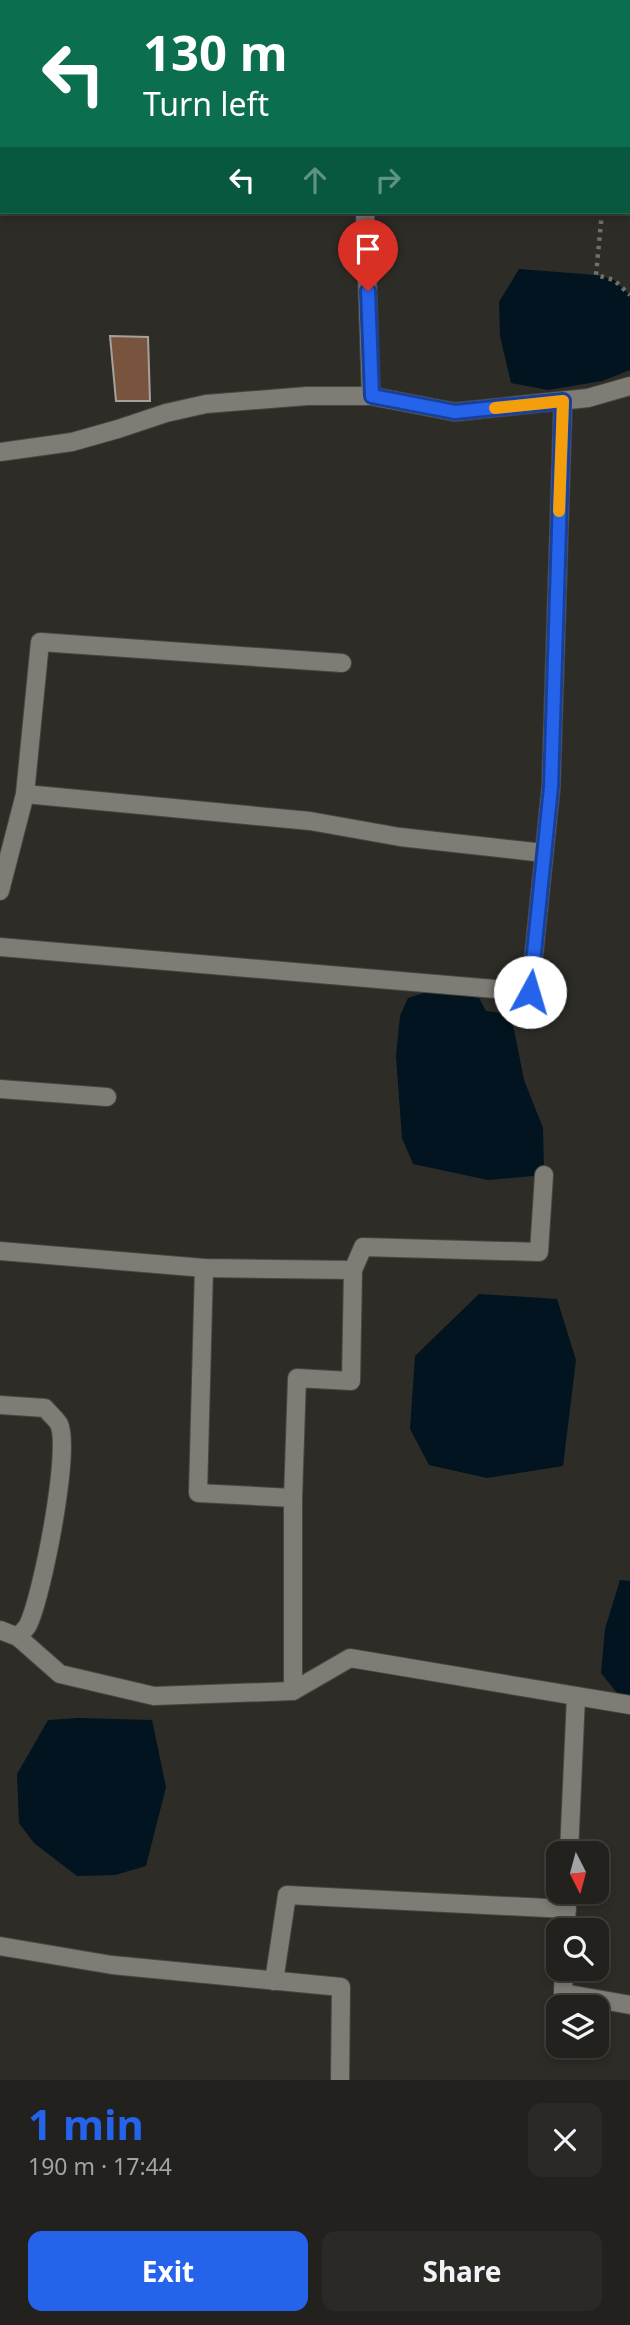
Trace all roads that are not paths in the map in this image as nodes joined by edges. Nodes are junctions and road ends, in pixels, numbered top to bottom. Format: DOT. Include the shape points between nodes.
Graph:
graph roads {
  1 [pos="365,214"];
  2 [pos="630,386"];
  3 [pos="372,396"];
  4 [pos="563,401"];
  5 [pos="0,452"];
  6 [pos="342,663"];
  7 [pos="25,794"];
  8 [pos="544,853"];
  9 [pos="0,891"];
  10 [pos="0,947"];
  11 [pos="0,1089"];
  12 [pos="107,1097"];
  13 [pos="544,1175"];
  14 [pos="0,1251"];
  15 [pos="204,1268"];
  16 [pos="353,1270"];
  17 [pos="0,1405"];
  18 [pos="293,1498"];
  19 [pos="0,1630"];
  20 [pos="18,1637"];
  21 [pos="293,1691"];
  22 [pos="576,1696"];
  23 [pos="630,1705"];
  24 [pos="570,1841"];
  25 [pos="546,1900"];
  26 [pos="0,1946"];
  27 [pos="274,1981"];
  28 [pos="564,1981"];
  29 [pos="630,2005"];
  30 [pos="340,2080"];
  1 -- 3 [label="street"];
  2 -- 4 [label="street"];
  3 -- 4 [label="street" via="455,412"];
  3 -- 5 [label="street" via="206,404 72,442"];
  4 -- 8 [label="street" via="551,787"];
  6 -- 7 [label="street" via="40,642"];
  7 -- 8 [label="street" via="310,821 400,837"];
  7 -- 9 [label="street"];
  8 -- 10 [label="street" via="530,992"];
  11 -- 12 [label="street"];
  13 -- 16 [label="street" via="539,1252 363,1247"];
  14 -- 15 [label="street"];
  15 -- 16 [label="street"];
  15 -- 18 [label="street" via="198,1493"];
  16 -- 18 [label="street" via="351,1381 297,1378"];
  17 -- 20 [label="street" via="44,1408 60,1425 57,1509 28,1625"];
  18 -- 21 [label="street"];
  19 -- 20 [label="street"];
  20 -- 21 [label="street" via="60,1674 154,1696"];
  21 -- 22 [label="street" via="350,1658"];
  22 -- 23 [label="street"];
  22 -- 24 [label="street"];
  25 -- 27 [label="street" via="287,1895"];
  26 -- 27 [label="street" via="112,1965"];
  27 -- 30 [label="street" via="341,1987"];
  28 -- 29 [label="street" via="563,1993"];
}
